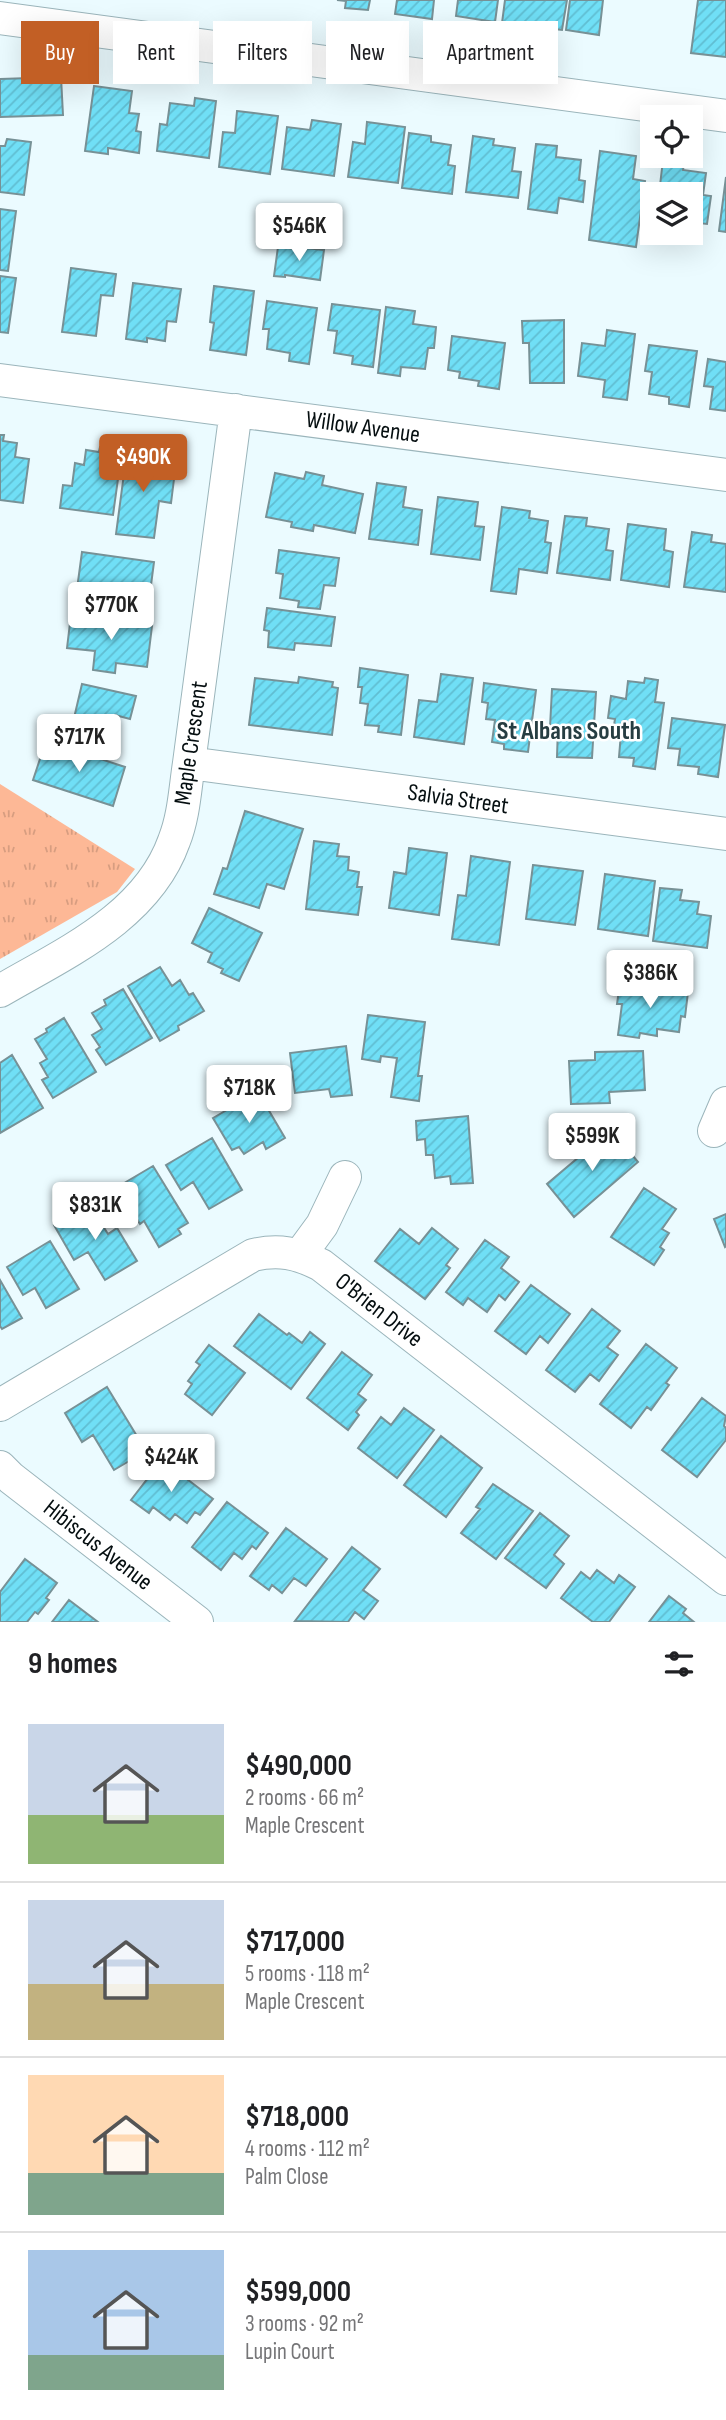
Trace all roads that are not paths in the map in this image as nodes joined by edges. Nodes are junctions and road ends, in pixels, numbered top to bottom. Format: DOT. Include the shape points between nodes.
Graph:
graph roads {
  1 [pos="0,18"];
  2 [pos="726,116"];
  3 [pos="0,380"];
  4 [pos="236,410"];
  5 [pos="726,475"];
  6 [pos="189,763"];
  7 [pos="726,834"];
  8 [pos="0,991"];
  9 [pos="345,1177"];
  10 [pos="300,1255"];
  11 [pos="0,1405"];
  12 [pos="0,1467"];
  13 [pos="726,1579"];
  14 [pos="197,1622"];
  1 -- 2 [label="street"];
  3 -- 4 [label="street, Willow Avenue"];
  4 -- 5 [label="street, Willow Avenue"];
  4 -- 6 [label="street, Maple Crescent"];
  6 -- 7 [label="street, Salvia Street"];
  6 -- 8 [label="street, Maple Crescent" via="174,842 143,894 88,939"];
  9 -- 10 [label="street" via="322,1225"];
  10 -- 11 [label="street, O'Brien Drive" via="279,1251 253,1255"];
  10 -- 13 [label="street, O'Brien Drive" via="340,1279"];
  12 -- 14 [label="street, Hibiscus Avenue"];
}
